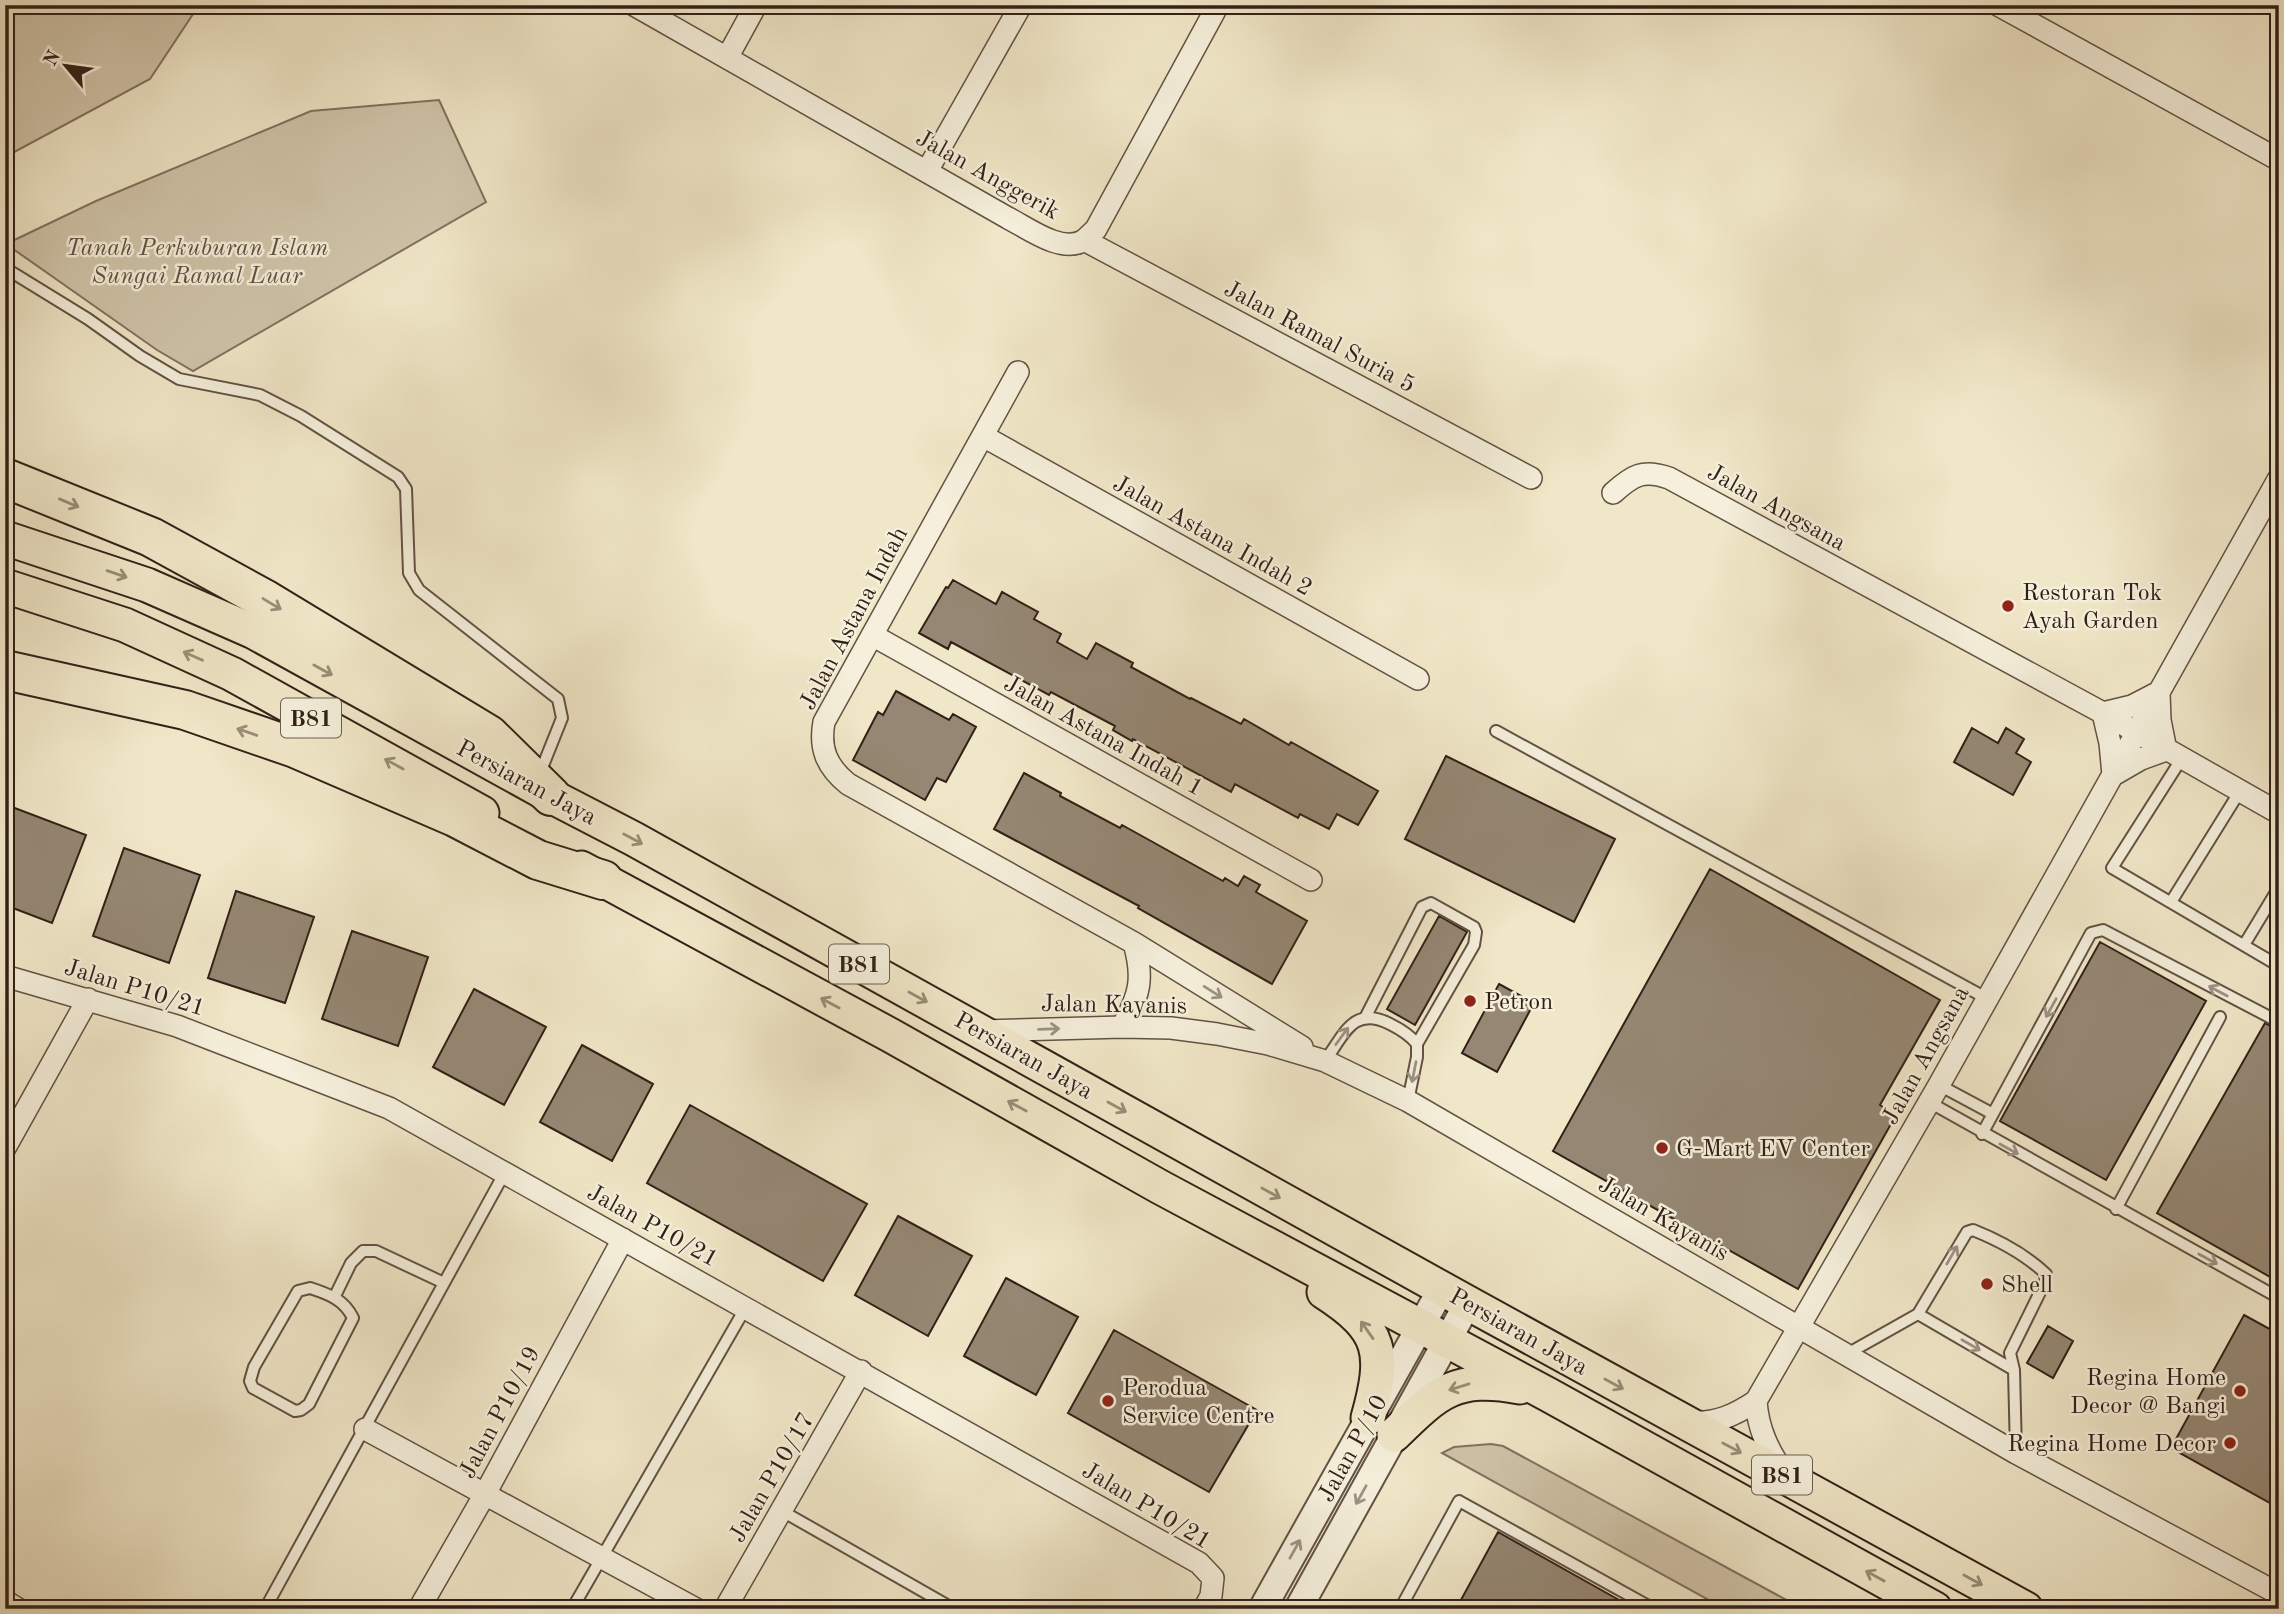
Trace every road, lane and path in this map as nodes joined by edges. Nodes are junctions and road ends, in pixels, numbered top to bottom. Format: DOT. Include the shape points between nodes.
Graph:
graph roads {
  1 [pos="634,5"];
  2 [pos="756,5"];
  3 [pos="1021,5"];
  4 [pos="1217,5"];
  5 [pos="1997,5"];
  6 [pos="727,58"];
  7 [pos="2279,160"];
  8 [pos="927,171"];
  9 [pos="1084,240"];
  10 [pos="5,268"];
  11 [pos="1018,372"];
  12 [pos="983,436"];
  13 [pos="5,478"];
  14 [pos="1531,478"];
  15 [pos="2279,478"];
  16 [pos="1613,493"];
  17 [pos="2272,507"];
  18 [pos="5,538"];
  19 [pos="5,586"];
  20 [pos="872,635"];
  21 [pos="5,670"];
  22 [pos="1418,679"];
  23 [pos="2159,692"];
  24 [pos="2103,713"];
  25 [pos="1496,731"];
  26 [pos="2136,733"];
  27 [pos="2174,754"];
  28 [pos="2113,775"];
  29 [pos="543,789"];
  30 [pos="2240,791"];
  31 [pos="2279,813"];
  32 [pos="603,880"];
  33 [pos="1311,880"];
  34 [pos="2279,887"];
  35 [pos="2171,902"];
  36 [pos="1134,943"];
  37 [pos="2244,945"];
  38 [pos="2279,966"];
  39 [pos="5,975"];
  40 [pos="1986,998"];
  41 [pos="88,999"];
  42 [pos="2220,1017"];
  43 [pos="1365,1018"];
  44 [pos="2279,1023"];
  45 [pos="1122,1027"];
  46 [pos="981,1031"];
  47 [pos="1417,1044"];
  48 [pos="1325,1061"];
  49 [pos="1934,1094"];
  50 [pos="1408,1101"];
  51 [pos="1993,1114"];
  52 [pos="1982,1134"];
  53 [pos="5,1148"];
  54 [pos="505,1172"];
  55 [pos="1160,1187"];
  56 [pos="2116,1209"];
  57 [pos="623,1239"];
  58 [pos="444,1283"];
  59 [pos="334,1296"];
  60 [pos="1455,1296"];
  61 [pos="2279,1298"];
  62 [pos="746,1307"];
  63 [pos="1918,1314"];
  64 [pos="1799,1327"];
  65 [pos="1434,1333"];
  66 [pos="1847,1354"];
  67 [pos="2014,1370"];
  68 [pos="861,1371"];
  69 [pos="1549,1395"];
  70 [pos="1756,1401"];
  71 [pos="1682,1422"];
  72 [pos="1381,1427"];
  73 [pos="365,1429"];
  74 [pos="2016,1453"];
  75 [pos="1787,1478"];
  76 [pos="485,1494"];
  77 [pos="782,1511"];
  78 [pos="601,1557"];
  79 [pos="2279,1594"];
  80 [pos="5,1601"];
  81 [pos="18,1609"];
  82 [pos="265,1609"];
  83 [pos="419,1609"];
  84 [pos="572,1609"];
  85 [pos="696,1609"];
  86 [pos="726,1609"];
  87 [pos="954,1609"];
  88 [pos="1204,1609"];
  89 [pos="1262,1609"];
  90 [pos="1298,1609"];
  91 [pos="1400,1609"];
  92 [pos="1654,1609"];
  93 [pos="1935,1609"];
  94 [pos="2026,1609"];
  1 -- 6 [label="street, Jalan Anggerik"];
  2 -- 6 [label="street"];
  3 -- 8 [label="street"];
  4 -- 9 [label="street, Jalan Anggerik" via="1096,229"];
  5 -- 7 [label="street"];
  6 -- 8 [label="street, Jalan Anggerik"];
  8 -- 9 [label="street, Jalan Anggerik" via="1054,242 1070,245"];
  9 -- 14 [label="street, Jalan Ramal Suria 5"];
  10 -- 29 [label="lane" via="178,379 260,395 398,477 406,489 409,573 419,590 558,699 562,718"];
  11 -- 12 [label="street, Jalan Astana Indah"];
  12 -- 20 [label="street, Jalan Astana Indah"];
  12 -- 22 [label="street, Jalan Astana Indah 2"];
  13 -- 29 [label="highway, one-way" via="151,537 266,600 489,735"];
  15 -- 17 [label="street, Jalan Angsana"];
  16 -- 24 [label="street, Jalan Angsana" via="1638,474 1653,472 1669,478"];
  17 -- 23 [label="street, Jalan Angsana"];
  18 -- 29 [label="main road, Persiaran Jaya / B81, one-way" via="147,584 254,632"];
  32 -- 19 [label="main road, Persiaran Jaya / B81, one-way" via="232,674 125,625"];
  20 -- 33 [label="street, Jalan Astana Indah 1"];
  20 -- 36 [label="street, Jalan Astana Indah" via="824,722 822,746 836,774"];
  32 -- 21 [label="highway, one-way" via="538,860 455,817 295,748 185,710"];
  23 -- 24 [label="street" via="2132,706"];
  23 -- 26 [label="street, Jalan Angsana"];
  23 -- 27 [label="street" via="2160,720"];
  24 -- 26 [label="street, Jalan Angsana"];
  24 -- 28 [label="street"];
  25 -- 40 [label="lane"];
  26 -- 27 [label="street"];
  26 -- 28 [label="street, Jalan Angsana"];
  27 -- 28 [label="street" via="2141,759"];
  27 -- 30 [label="street"];
  27 -- 35 [label="lane" via="2112,869"];
  28 -- 40 [label="street, Jalan Angsana"];
  29 -- 46 [label="main road, Persiaran Jaya / B81, one-way"];
  30 -- 31 [label="street"];
  30 -- 35 [label="lane"];
  55 -- 32 [label="main road, Persiaran Jaya / B81, one-way"];
  34 -- 37 [label="lane"];
  35 -- 37 [label="lane"];
  36 -- 45 [label="street" via="1140,983"];
  36 -- 48 [label="street, Jalan Astana Indah, one-way"];
  37 -- 38 [label="lane"];
  39 -- 41 [label="street, Jalan P10/21"];
  40 -- 49 [label="street, Jalan Angsana"];
  41 -- 53 [label="street"];
  41 -- 54 [label="street, Jalan P10/21" via="177,1026 389,1108"];
  42 -- 56 [label="lane"];
  43 -- 47 [label="lane" via="1375,1017"];
  43 -- 47 [label="lane" via="1422,907 1431,903 1474,927 1476,938"];
  48 -- 43 [label="lane, one-way" via="1352,1023"];
  44 -- 51 [label="lane, one-way" via="2097,930 2091,933"];
  46 -- 45 [label="street, Jalan Kayanis, one-way"];
  45 -- 48 [label="street, Jalan Kayanis" via="1217,1034"];
  46 -- 60 [label="main road, Persiaran Jaya / B81, one-way"];
  47 -- 50 [label="lane, one-way"];
  48 -- 50 [label="street, Jalan Kayanis"];
  49 -- 51 [label="lane"];
  49 -- 52 [label="lane"];
  49 -- 64 [label="street, Jalan Angsana"];
  50 -- 64 [label="street, Jalan Kayanis"];
  51 -- 52 [label="lane"];
  52 -- 56 [label="lane, one-way"];
  54 -- 57 [label="street, Jalan P10/21"];
  54 -- 58 [label="lane"];
  55 -- 65 [label="main road, Persiaran Jaya / B81"];
  72 -- 55 [label="main road, one-way" via="1380,1361 1374,1338 1356,1314"];
  56 -- 61 [label="lane, one-way"];
  57 -- 62 [label="street, Jalan P10/21"];
  57 -- 76 [label="street, Jalan P10/19"];
  58 -- 59 [label="lane" via="376,1251 363,1251"];
  58 -- 73 [label="lane"];
  59 -- 59 [label="lane" via="310,1287 298,1291 254,1367 253,1388 295,1411 309,1404 353,1318 349,1308"];
  60 -- 65 [label="street, Jalan P/10"];
  60 -- 71 [label="main road, Persiaran Jaya / B81, one-way"];
  62 -- 68 [label="street, Jalan P10/21"];
  62 -- 78 [label="lane"];
  63 -- 66 [label="lane"];
  63 -- 67 [label="lane, one-way"];
  63 -- 67 [label="lane, one-way" via="1967,1232 1983,1234 2033,1262 2046,1274 2045,1282 2010,1353"];
  64 -- 66 [label="street, Jalan Kayanis"];
  64 -- 70 [label="street, Jalan Angsana"];
  65 -- 69 [label="main road, Persiaran Jaya / B81"];
  65 -- 72 [label="street, Jalan P/10"];
  66 -- 74 [label="street, Jalan Kayanis"];
  67 -- 74 [label="lane"];
  68 -- 77 [label="street, Jalan P10/17"];
  68 -- 88 [label="street, Jalan P10/21" via="1199,1563 1213,1578"];
  69 -- 72 [label="main road, one-way" via="1501,1383 1463,1385"];
  93 -- 69 [label="main road, Persiaran Jaya / B81, one-way"];
  70 -- 71 [label="street, Jalan Angsana" via="1722,1420"];
  70 -- 75 [label="street" via="1764,1440"];
  71 -- 75 [label="main road, Persiaran Jaya / B81, one-way"];
  89 -- 72 [label="street, Jalan P/10, one-way"];
  72 -- 90 [label="street, Jalan P/10, one-way"];
  73 -- 76 [label="street"];
  73 -- 82 [label="lane"];
  74 -- 79 [label="street, Jalan Kayanis"];
  75 -- 94 [label="main road, Persiaran Jaya / B81, one-way"];
  76 -- 78 [label="street"];
  76 -- 83 [label="street, Jalan P10/19"];
  77 -- 86 [label="street, Jalan P10/17"];
  77 -- 87 [label="lane"];
  78 -- 84 [label="lane"];
  78 -- 85 [label="street"];
  80 -- 81 [label="street"];
  91 -- 92 [label="lane" via="1459,1502"];
}
